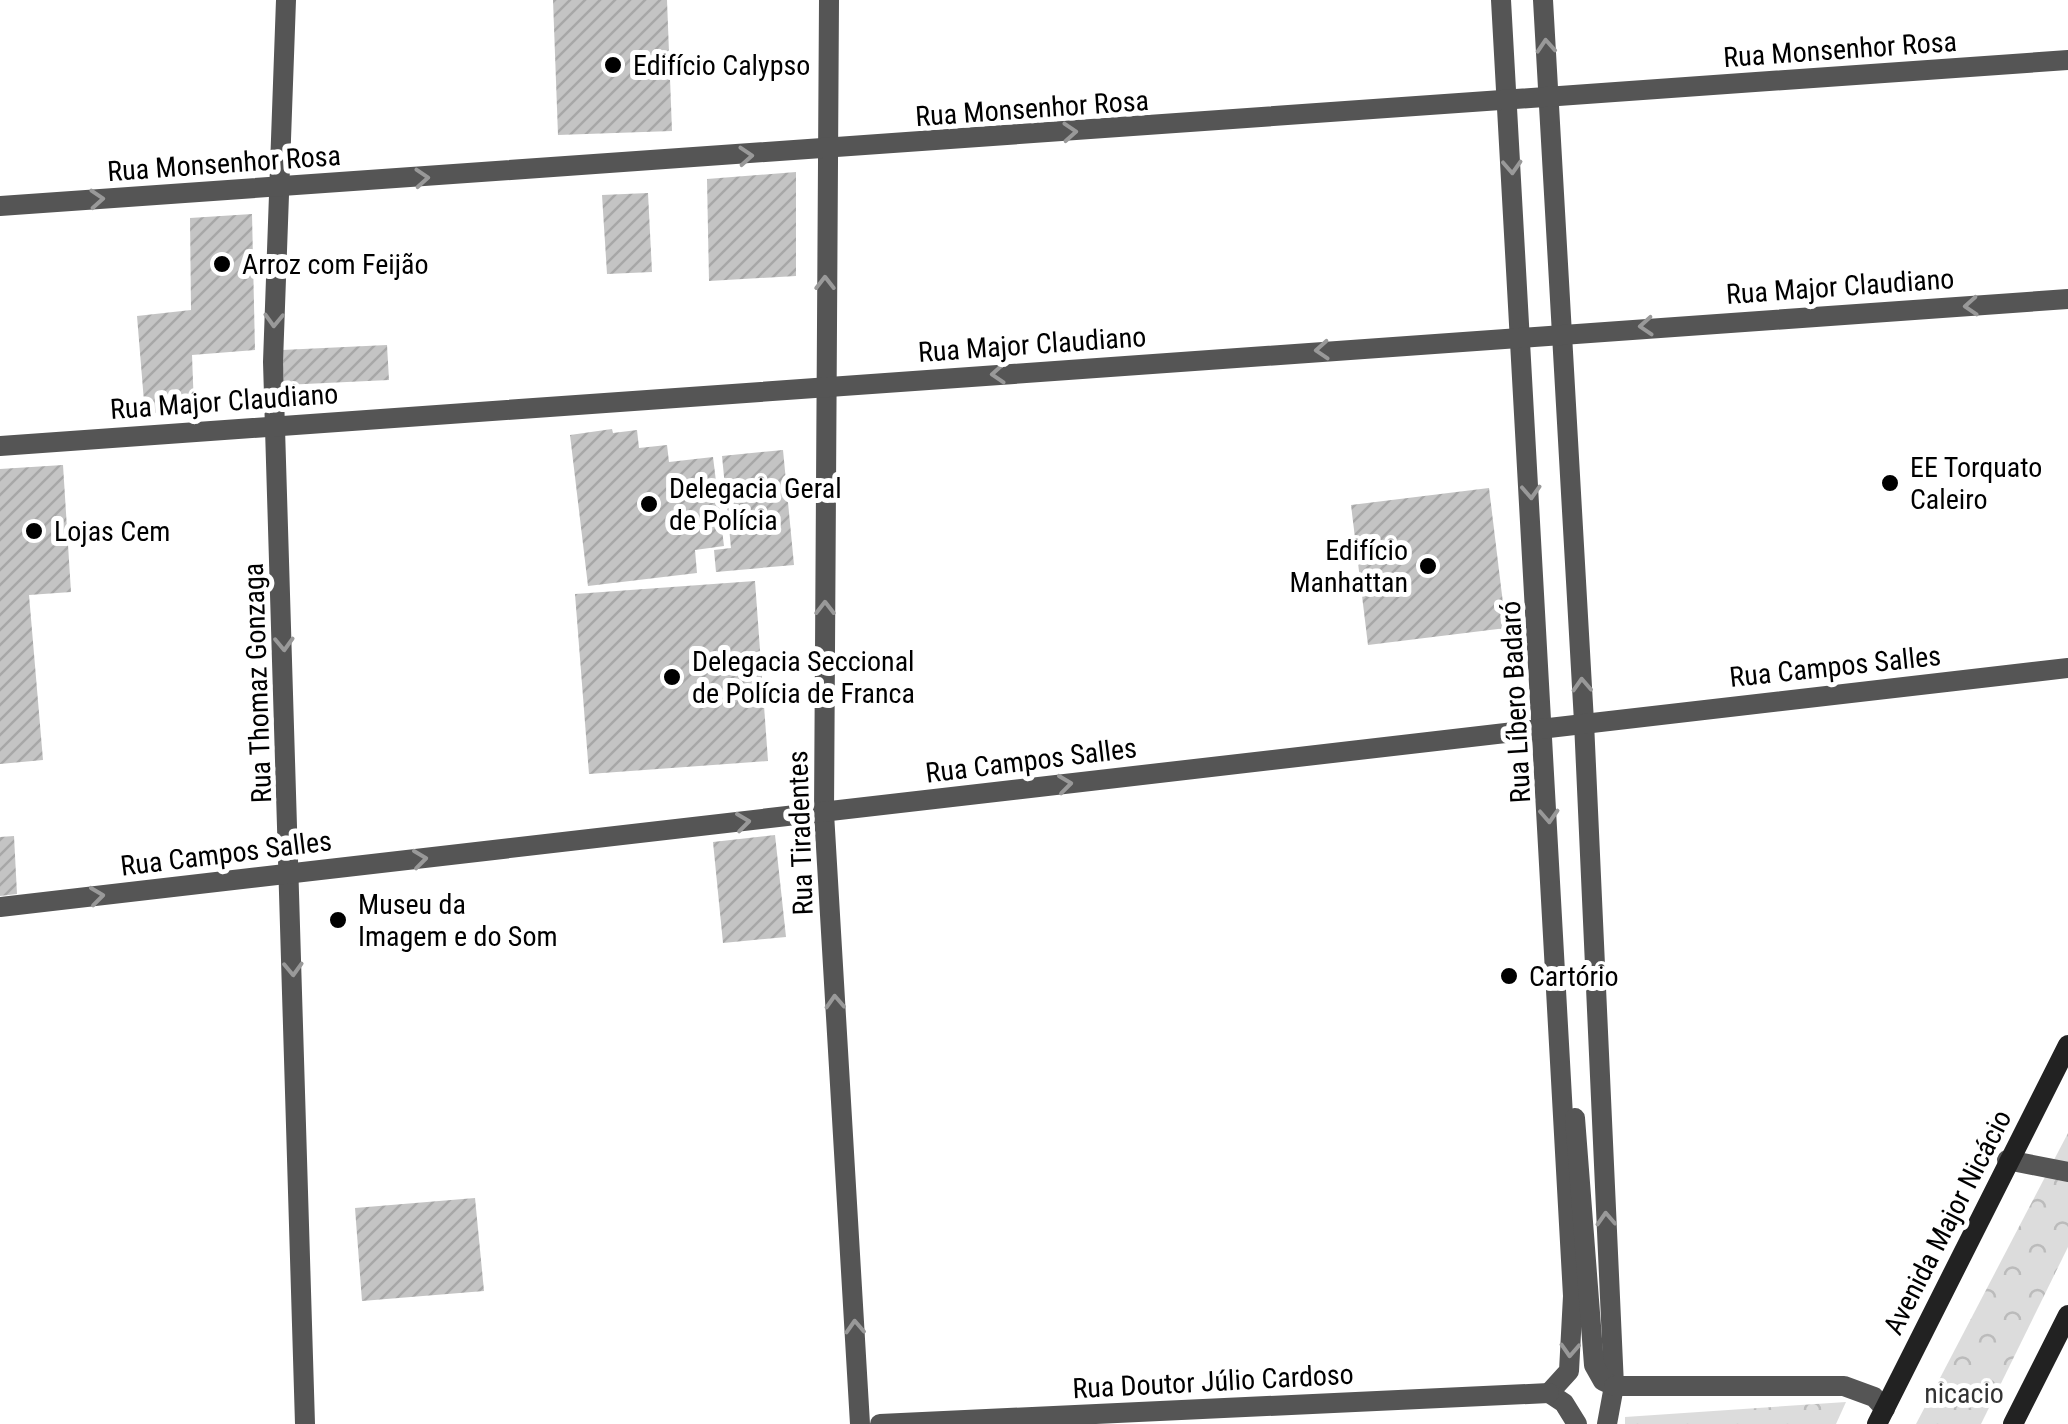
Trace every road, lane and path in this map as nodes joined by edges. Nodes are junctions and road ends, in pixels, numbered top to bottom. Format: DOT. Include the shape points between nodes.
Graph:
graph roads {
  1 [pos="286,0"];
  2 [pos="829,0"];
  3 [pos="1501,0"];
  4 [pos="1543,0"];
  5 [pos="2068,60"];
  6 [pos="1550,97"];
  7 [pos="1508,100"];
  8 [pos="826,150"];
  9 [pos="279,187"];
  10 [pos="0,206"];
  11 [pos="2068,299"];
  12 [pos="1562,332"];
  13 [pos="1522,335"];
  14 [pos="825,387"];
  15 [pos="275,424"];
  16 [pos="0,446"];
  17 [pos="2068,668"];
  18 [pos="1584,722"];
  19 [pos="1544,726"];
  20 [pos="824,813"];
  21 [pos="290,874"];
  22 [pos="0,907"];
  23 [pos="2068,1045"];
  24 [pos="1562,1086"];
  25 [pos="2008,1160"];
  26 [pos="2068,1172"];
  27 [pos="2068,1315"];
  28 [pos="1614,1386"];
  29 [pos="1548,1393"];
  30 [pos="1881,1416"];
  31 [pos="305,1424"];
  32 [pos="860,1424"];
  33 [pos="880,1424"];
  34 [pos="1577,1424"];
  35 [pos="1607,1424"];
  36 [pos="2013,1424"];
  1 -- 9 [label="street, Rua Thomaz Gonzaga"];
  2 -- 8 [label="street, Rua Tiradentes"];
  3 -- 7 [label="street, Rua Líbero Badaró"];
  6 -- 4 [label="street, one-way"];
  5 -- 6 [label="street, Rua Monsenhor Rosa"];
  6 -- 7 [label="street, Rua Monsenhor Rosa"];
  6 -- 12 [label="street"];
  8 -- 7 [label="street, Rua Monsenhor Rosa, one-way"];
  7 -- 13 [label="street, Rua Líbero Badaró, one-way"];
  9 -- 8 [label="street, Rua Monsenhor Rosa, one-way"];
  14 -- 8 [label="street, Rua Tiradentes, one-way"];
  10 -- 9 [label="street, Rua Monsenhor Rosa, one-way"];
  9 -- 15 [label="street, Rua Thomaz Gonzaga, one-way"];
  11 -- 12 [label="street, Rua Major Claudiano, one-way"];
  12 -- 13 [label="street, Rua Major Claudiano"];
  18 -- 12 [label="street, one-way"];
  13 -- 14 [label="street, Rua Major Claudiano, one-way"];
  13 -- 19 [label="street, Rua Líbero Badaró, one-way"];
  14 -- 15 [label="street, Rua Major Claudiano"];
  20 -- 14 [label="street, Rua Tiradentes, one-way"];
  15 -- 16 [label="street, Rua Major Claudiano"];
  15 -- 21 [label="street, Rua Thomaz Gonzaga, one-way"];
  17 -- 18 [label="street, Rua Campos Salles"];
  18 -- 19 [label="street, Rua Campos Salles"];
  28 -- 18 [label="street, one-way"];
  20 -- 19 [label="street, Rua Campos Salles, one-way"];
  19 -- 24 [label="street, Rua Líbero Badaró, one-way"];
  21 -- 20 [label="street, Rua Campos Salles, one-way"];
  32 -- 20 [label="street, Rua Tiradentes, one-way"];
  22 -- 21 [label="street, Rua Campos Salles, one-way"];
  21 -- 31 [label="street, Rua Thomaz Gonzaga, one-way"];
  23 -- 25 [label="main road, Avenida Major Nicácio"];
  24 -- 28 [label="street" via="1582,1162 1594,1366"];
  24 -- 29 [label="street, Rua Líbero Badaró, one-way" via="1573,1296 1569,1371"];
  25 -- 26 [label="street"];
  25 -- 30 [label="main road, Avenida Major Nicácio"];
  27 -- 36 [label="main road"];
  28 -- 30 [label="street" via="1844,1386 1874,1396"];
  28 -- 35 [label="street"];
  29 -- 33 [label="street, Rua Doutor Júlio Cardoso"];
  29 -- 34 [label="street"];
}
